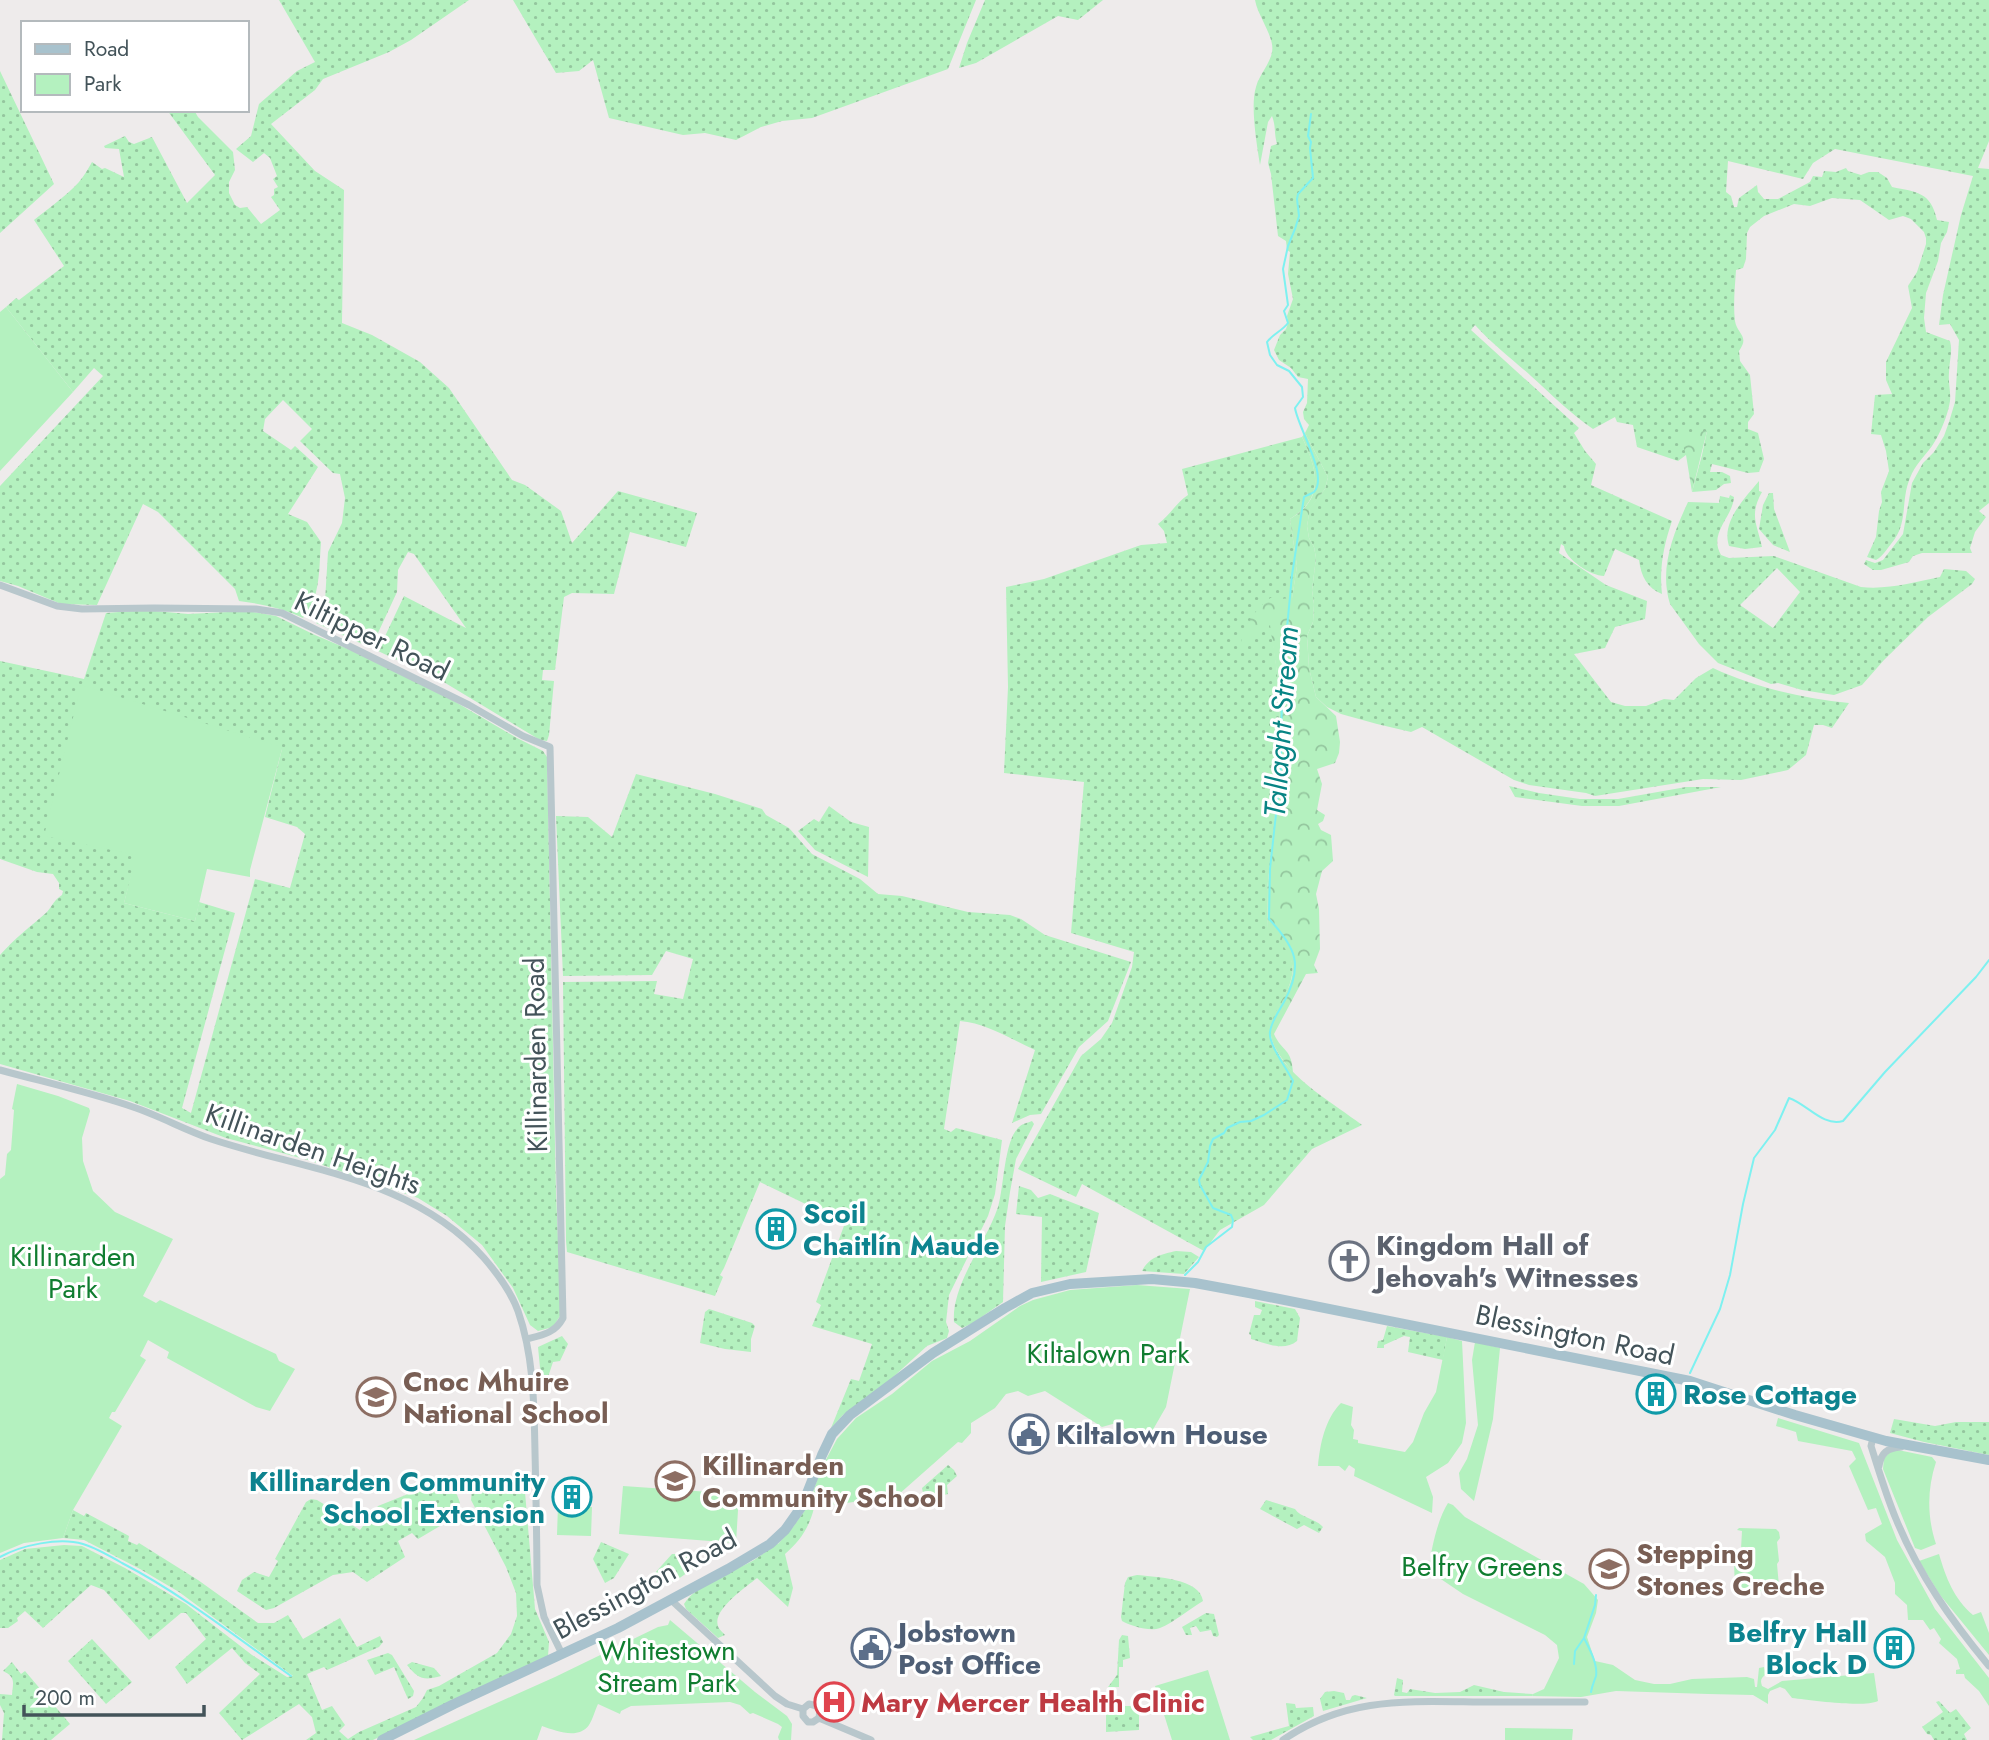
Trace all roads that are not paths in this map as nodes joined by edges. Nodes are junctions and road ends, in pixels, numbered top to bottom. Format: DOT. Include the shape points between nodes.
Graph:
graph roads {
  1 [pos="0,585"];
  2 [pos="551,747"];
  3 [pos="0,1070"];
  4 [pos="527,1339"];
  5 [pos="1872,1437"];
  6 [pos="1912,1446"];
  7 [pos="1989,1460"];
  8 [pos="1878,1468"];
  9 [pos="671,1600"];
  10 [pos="562,1654"];
  11 [pos="1989,1667"];
  12 [pos="1585,1702"];
  13 [pos="803,1709"];
  14 [pos="819,1718"];
  15 [pos="382,1740"];
  16 [pos="871,1740"];
  17 [pos="1283,1740"];
  1 -- 2 [label="street, Kiltipper Road" via="57,606 82,609 282,613"];
  2 -- 4 [label="street, Killinarden Road" via="563,1318 553,1331"];
  3 -- 4 [label="street, Killinarden Heights" via="131,1106 211,1139 327,1171 416,1203 455,1229 494,1269 517,1308"];
  4 -- 10 [label="street, Killinarden Heights" via="533,1387 537,1585 544,1617"];
  5 -- 6 [label="main road, Blessington Road"];
  5 -- 8 [label="street"];
  5 -- 9 [label="main road, Blessington Road" via="1690,1381 1236,1290 1152,1279 1070,1284 1032,1293 1005,1308 933,1353 850,1415 832,1434 802,1506 785,1530 770,1544"];
  6 -- 7 [label="main road, Blessington Road"];
  6 -- 8 [label="street" via="1886,1451"];
  8 -- 11 [label="street" via="1895,1517 1926,1580"];
  9 -- 10 [label="main road, Blessington Road"];
  9 -- 13 [label="street" via="775,1696"];
  10 -- 15 [label="main road, Blessington Road"];
  12 -- 17 [label="street" via="1371,1704 1334,1714"];
  13 -- 14 [label="street" via="808,1722"];
  13 -- 14 [label="street" via="809,1704 817,1706"];
  14 -- 16 [label="street"];
}
